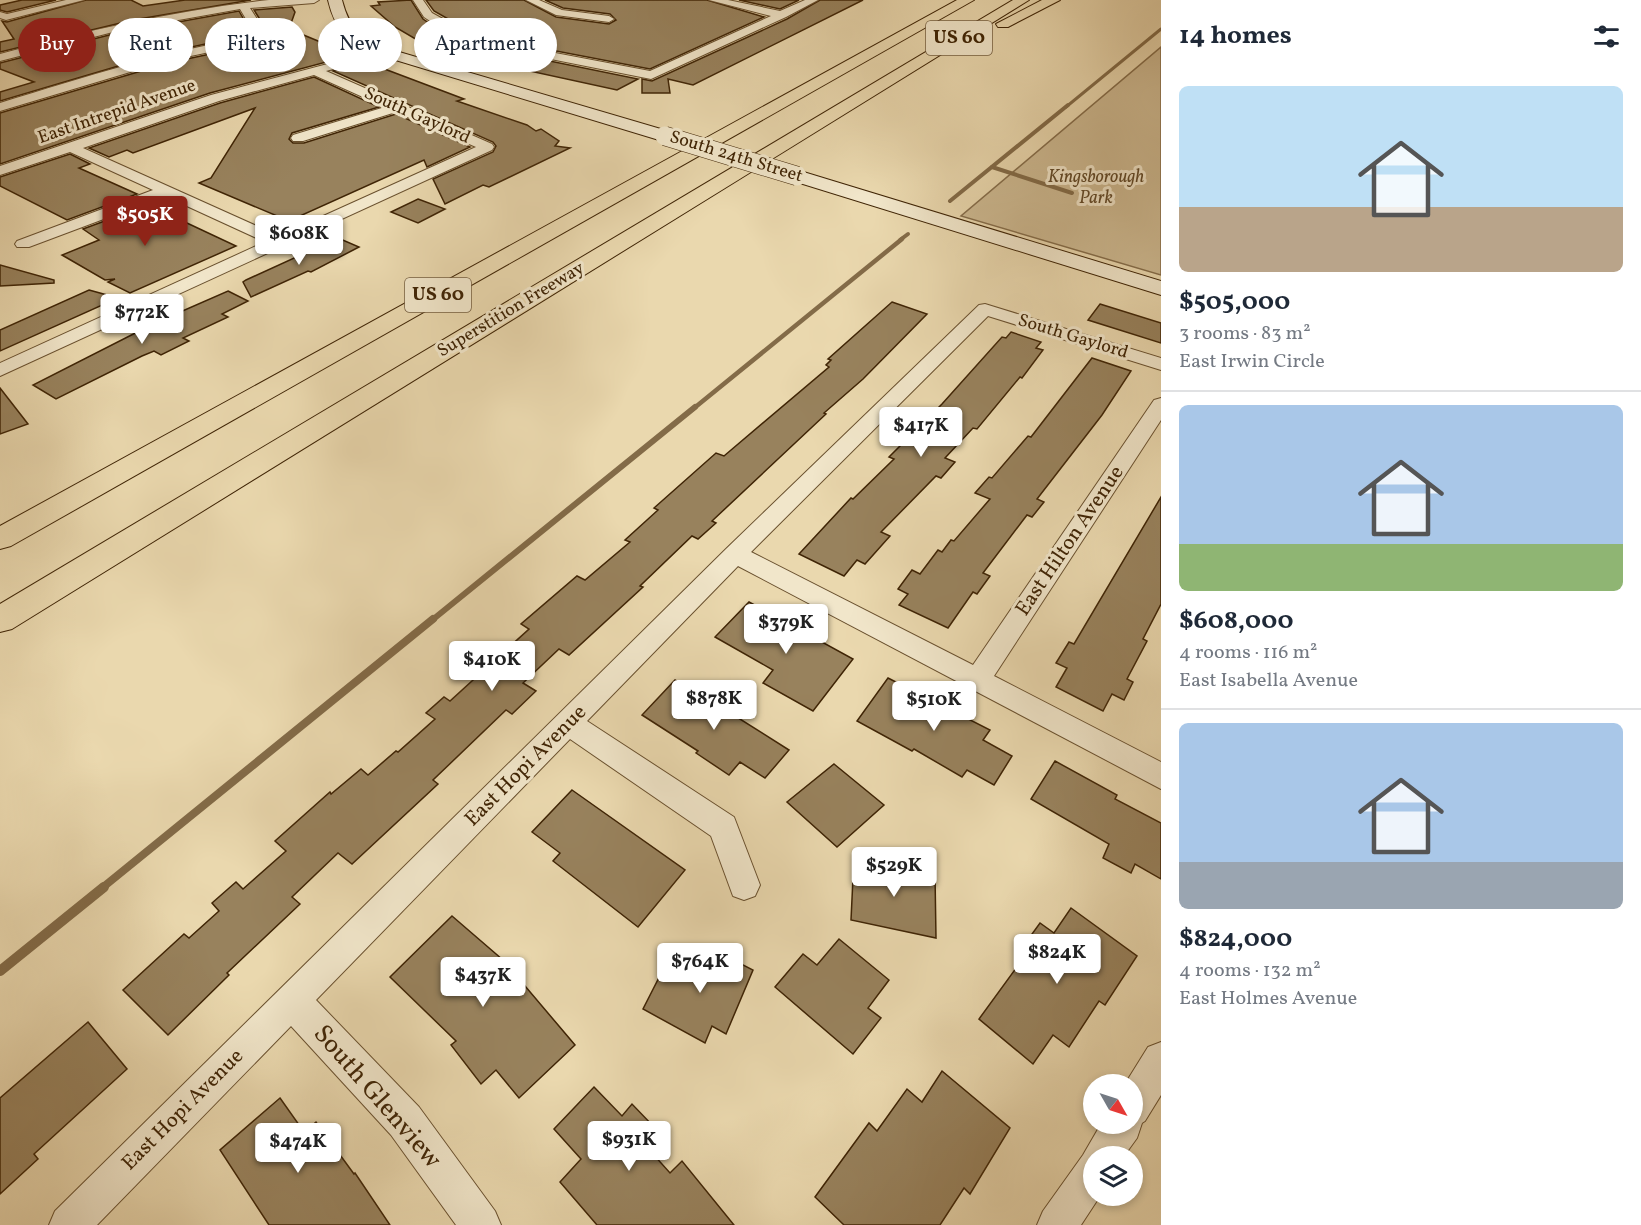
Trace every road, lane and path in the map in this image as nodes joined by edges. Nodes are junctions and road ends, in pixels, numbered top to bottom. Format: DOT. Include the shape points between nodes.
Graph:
graph roads {
  1 [pos="79,0"];
  2 [pos="314,0"];
  3 [pos="335,0"];
  4 [pos="418,0"];
  5 [pos="531,0"];
  6 [pos="714,0"];
  7 [pos="813,0"];
  8 [pos="946,0"];
  9 [pos="967,0"];
  10 [pos="1022,0"];
  11 [pos="1053,0"];
  12 [pos="243,5"];
  13 [pos="0,15"];
  14 [pos="782,15"];
  15 [pos="339,18"];
  16 [pos="609,20"];
  17 [pos="921,25"];
  18 [pos="402,57"];
  19 [pos="0,58"];
  20 [pos="318,70"];
  21 [pos="315,71"];
  22 [pos="896,76"];
  23 [pos="0,107"];
  24 [pos="397,107"];
  25 [pos="298,138"];
  26 [pos="70,147"];
  27 [pos="0,171"];
  28 [pos="165,190"];
  29 [pos="280,243"];
  30 [pos="23,244"];
  31 [pos="1161,288"];
  32 [pos="985,309"];
  33 [pos="1161,364"];
  34 [pos="0,370"];
  35 [pos="1161,404"];
  36 [pos="0,539"];
  37 [pos="735,554"];
  38 [pos="0,620"];
  39 [pos="978,679"];
  40 [pos="569,723"];
  41 [pos="1161,776"];
  42 [pos="744,885"];
  43 [pos="292,1001"];
  44 [pos="1161,1060"];
  45 [pos="1143,1090"];
  46 [pos="1083,1186"];
  47 [pos="69,1225"];
  48 [pos="481,1225"];
  49 [pos="1057,1225"];
  1 -- 13 [label="street" via="6,17"];
  2 -- 12 [label="street"];
  3 -- 15 [label="street, South 24th Street"];
  4 -- 14 [label="street" via="428,15 466,36 651,75"];
  5 -- 16 [label="street" via="560,13"];
  6 -- 14 [label="street"];
  7 -- 14 [label="street"];
  8 -- 17 [label="highway"];
  9 -- 17 [label="highway, US 60"];
  10 -- 22 [label="highway, Superstition Freeway / US 60"];
  11 -- 22 [label="highway"];
  12 -- 19 [label="street" via="142,21"];
  12 -- 23 [label="street" via="263,38 198,49"];
  17 -- 36 [label="highway, US 60"];
  18 -- 31 [label="street, South 24th Street, bridge"];
  20 -- 21 [label="street, East Intrepid Avenue"];
  21 -- 24 [label="street, South Gaylord"];
  21 -- 26 [label="street, East Intrepid Avenue" via="215,98"];
  22 -- 38 [label="highway, Superstition Freeway / US 60"];
  24 -- 25 [label="street"];
  24 -- 29 [label="street, South Gaylord" via="487,147"];
  26 -- 27 [label="street, East Intrepid Avenue"];
  26 -- 28 [label="street"];
  28 -- 29 [label="street"];
  28 -- 30 [label="street"];
  29 -- 34 [label="street"];
  32 -- 33 [label="street, South Gaylord"];
  32 -- 37 [label="street, East Hopi Avenue"];
  35 -- 39 [label="street, East Hilton Avenue"];
  37 -- 39 [label="street"];
  37 -- 40 [label="street, East Hopi Avenue"];
  39 -- 41 [label="street"];
  40 -- 42 [label="street" via="723,827"];
  40 -- 43 [label="street, East Hopi Avenue"];
  43 -- 47 [label="street, East Hopi Avenue"];
  43 -- 48 [label="street, South Glenview" via="405,1121"];
  44 -- 45 [label="street"];
  46 -- 49 [label="street"];
}
